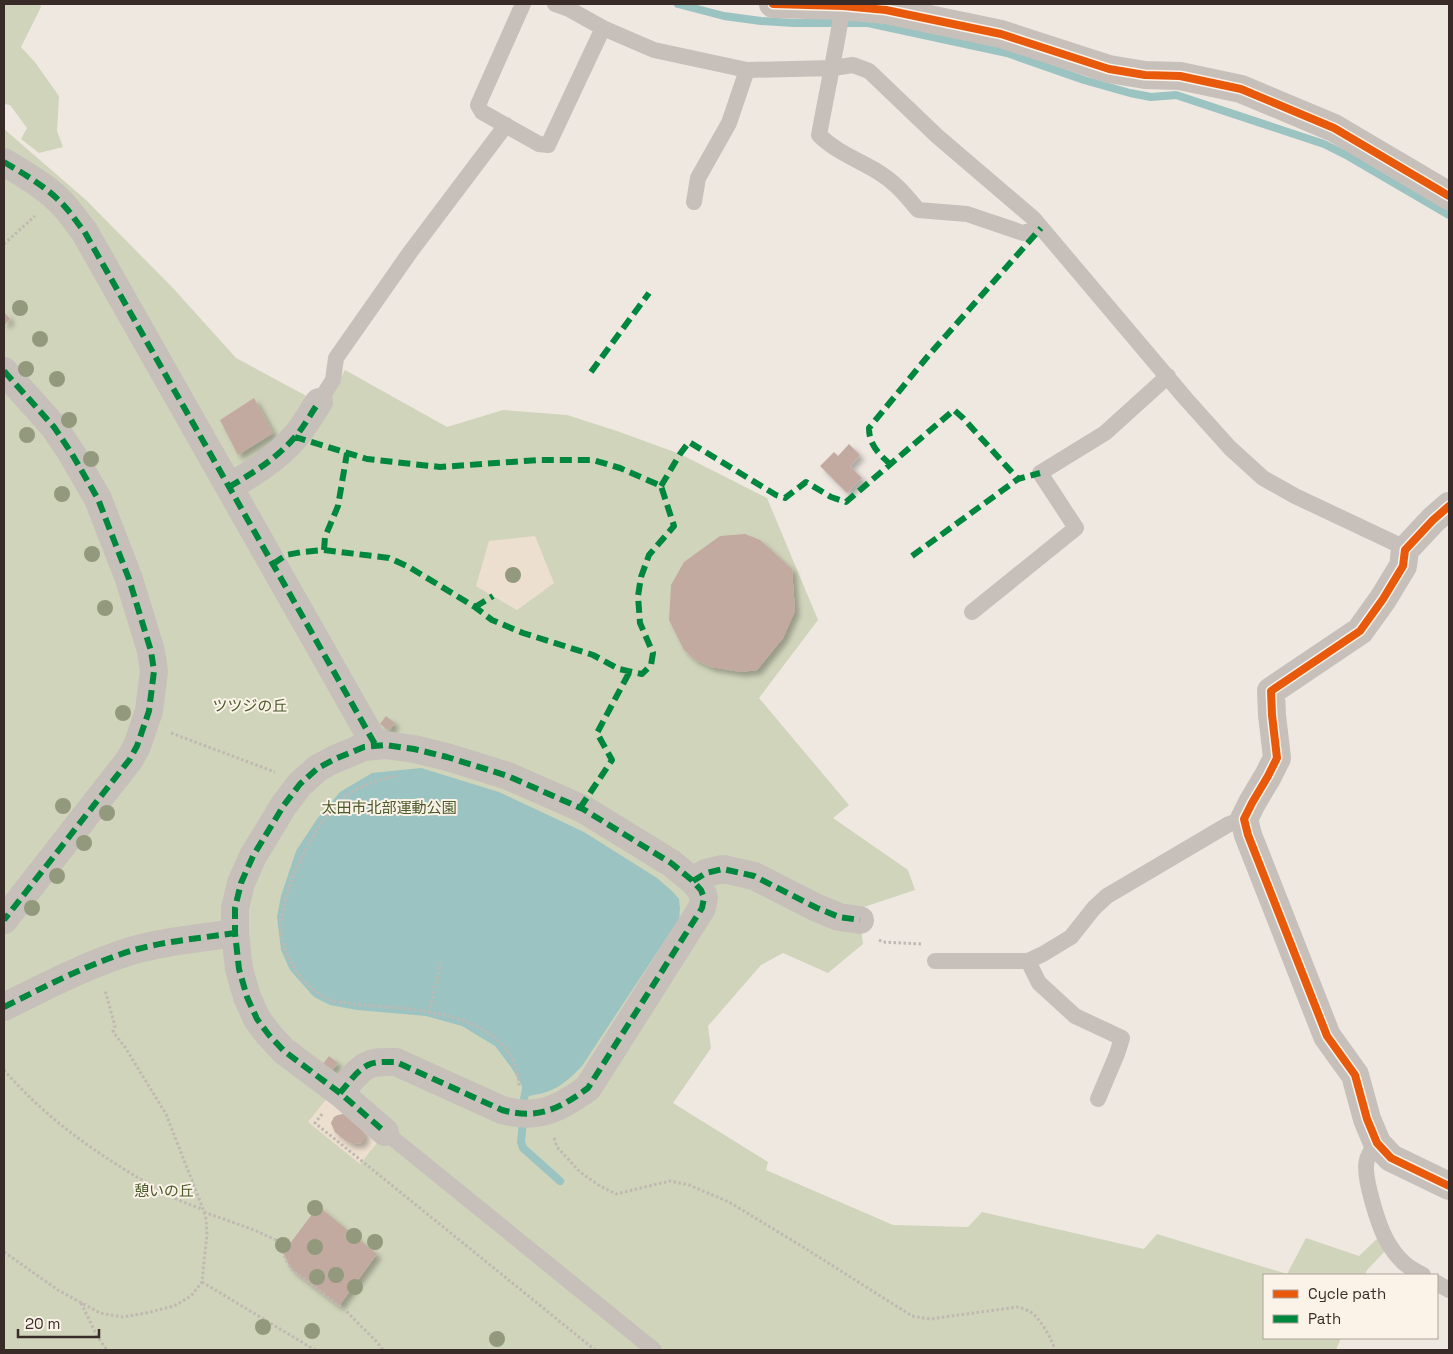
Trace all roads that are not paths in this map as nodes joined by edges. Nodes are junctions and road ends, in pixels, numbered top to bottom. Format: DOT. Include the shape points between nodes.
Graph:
graph roads {
  1 [pos="523,4"];
  2 [pos="555,4"];
  3 [pos="773,4"];
  4 [pos="886,7"];
  5 [pos="841,19"];
  6 [pos="603,28"];
  7 [pos="833,68"];
  8 [pos="747,70"];
  9 [pos="506,125"];
  10 [pos="4,162"];
  11 [pos="1449,196"];
  12 [pos="694,202"];
  13 [pos="1041,228"];
  14 [pos="4,371"];
  15 [pos="1168,376"];
  16 [pos="319,402"];
  17 [pos="229,487"];
  18 [pos="1449,506"];
  19 [pos="1405,550"];
  20 [pos="972,612"];
  21 [pos="376,746"];
  22 [pos="1244,819"];
  23 [pos="693,881"];
  24 [pos="4,920"];
  25 [pos="860,920"];
  26 [pos="236,933"];
  27 [pos="943,961"];
  28 [pos="1028,961"];
  29 [pos="4,1006"];
  30 [pos="340,1093"];
  31 [pos="1098,1099"];
  32 [pos="385,1132"];
  33 [pos="1377,1144"];
  34 [pos="1449,1186"];
  35 [pos="1422,1274"];
  36 [pos="1438,1284"];
  37 [pos="1449,1290"];
  38 [pos="654,1350"];
  1 -- 9 [label="lane" via="478,105 482,112"];
  2 -- 6 [label="lane"];
  3 -- 5 [label="street"];
  4 -- 5 [label="street"];
  4 -- 11 [label="street" via="1001,34 1109,69 1180,76 1241,90 1334,128"];
  5 -- 7 [label="lane"];
  6 -- 8 [label="lane" via="654,50"];
  6 -- 9 [label="lane" via="548,145 539,144"];
  7 -- 8 [label="lane"];
  7 -- 13 [label="lane" via="853,65 869,71"];
  7 -- 13 [label="lane" via="819,135 828,144 897,185 918,210 967,214 1023,233"];
  8 -- 12 [label="lane" via="729,123 698,178"];
  9 -- 16 [label="lane" via="336,358 333,380"];
  10 -- 17 [label="street" via="54,197 84,231"];
  13 -- 15 [label="lane"];
  14 -- 24 [label="street" via="54,427 98,499 129,579 154,671 149,711 130,759"];
  15 -- 19 [label="lane" via="1230,448 1263,478"];
  15 -- 20 [label="lane" via="1105,433 1040,473 1076,528"];
  16 -- 17 [label="street" via="295,437 271,460"];
  17 -- 21 [label="street"];
  18 -- 19 [label="street"];
  19 -- 22 [label="street" via="1403,566 1360,631 1271,691 1277,758"];
  21 -- 23 [label="street" via="414,749 508,776 584,809 671,863"];
  21 -- 26 [label="street" via="364,747 318,768 284,805 253,856 241,883 235,908"];
  22 -- 28 [label="lane" via="1229,824 1107,896 1071,936"];
  22 -- 33 [label="street" via="1328,1036 1355,1075"];
  23 -- 25 [label="street" via="706,873 723,869 754,876 817,908 839,917"];
  23 -- 30 [label="street" via="704,898 702,908 588,1088 559,1108 515,1114 396,1062 368,1065"];
  26 -- 29 [label="street" via="134,950 97,963"];
  26 -- 30 [label="street" via="239,969 257,1019 284,1051"];
  27 -- 28 [label="lane"];
  28 -- 31 [label="lane" via="1039,983 1075,1016 1122,1038"];
  30 -- 32 [label="street"];
  32 -- 38 [label="lane"];
  33 -- 34 [label="street" via="1391,1158"];
  33 -- 35 [label="lane" via="1366,1160 1366,1178 1378,1218 1394,1252"];
  36 -- 37 [label="lane"];
}
